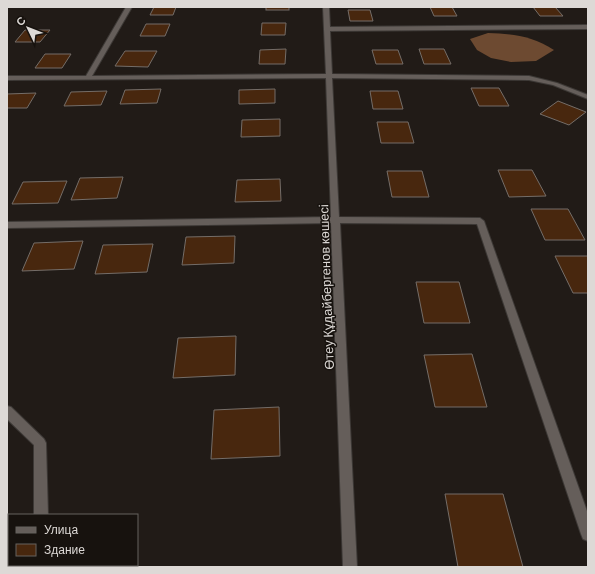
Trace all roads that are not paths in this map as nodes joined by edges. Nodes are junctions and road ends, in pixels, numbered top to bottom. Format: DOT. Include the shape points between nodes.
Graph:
graph roads {
  1 [pos="129,7"];
  2 [pos="326,7"];
  3 [pos="588,28"];
  4 [pos="328,29"];
  5 [pos="330,76"];
  6 [pos="88,77"];
  7 [pos="7,78"];
  8 [pos="588,97"];
  9 [pos="336,220"];
  10 [pos="7,225"];
  11 [pos="7,411"];
  12 [pos="41,514"];
  13 [pos="588,534"];
  14 [pos="350,567"];
  1 -- 6 [label="street"];
  2 -- 4 [label="street, Өтеу Құдайбергенов көшесі"];
  3 -- 4 [label="street"];
  4 -- 5 [label="street, Өтеу Құдайбергенов көшесі"];
  5 -- 6 [label="street"];
  5 -- 8 [label="street" via="529,78 555,84"];
  5 -- 9 [label="street, Өтеу Құдайбергенов көшесі"];
  6 -- 7 [label="street"];
  9 -- 10 [label="street"];
  9 -- 13 [label="street" via="480,221"];
  9 -- 14 [label="street, Өтеу Құдайбергенов көшесі"];
  11 -- 12 [label="street" via="40,443"];
}
